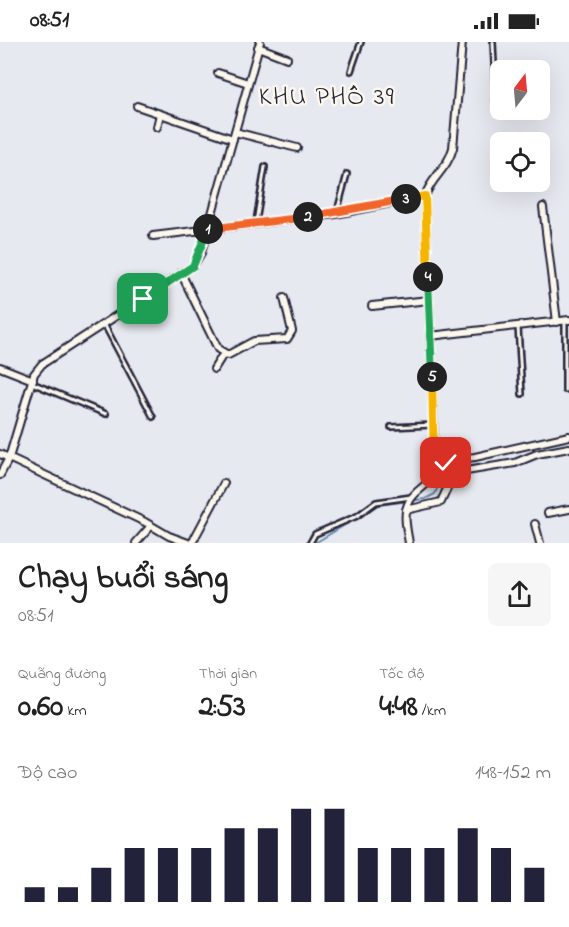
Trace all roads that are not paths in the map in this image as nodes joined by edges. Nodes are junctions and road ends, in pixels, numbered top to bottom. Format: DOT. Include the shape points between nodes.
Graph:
graph roads {
  1 [pos="361,42"];
  2 [pos="462,42"];
  3 [pos="494,42"];
  4 [pos="259,45"];
  5 [pos="287,58"];
  6 [pos="495,60"];
  7 [pos="351,71"];
  8 [pos="218,73"];
  9 [pos="248,82"];
  10 [pos="137,106"];
  11 [pos="160,114"];
  12 [pos="157,127"];
  13 [pos="235,132"];
  14 [pos="233,139"];
  15 [pos="297,148"];
  16 [pos="265,167"];
  17 [pos="347,174"];
  18 [pos="425,196"];
  19 [pos="543,207"];
  20 [pos="336,214"];
  21 [pos="255,224"];
  22 [pos="208,230"];
  23 [pos="153,236"];
  24 [pos="181,273"];
  25 [pos="284,298"];
  26 [pos="429,300"];
  27 [pos="372,306"];
  28 [pos="567,320"];
  29 [pos="557,322"];
  30 [pos="104,324"];
  31 [pos="518,327"];
  32 [pos="430,336"];
  33 [pos="224,353"];
  34 [pos="0,367"];
  35 [pos="214,369"];
  36 [pos="32,382"];
  37 [pos="565,390"];
  38 [pos="522,394"];
  39 [pos="106,414"];
  40 [pos="153,417"];
  41 [pos="433,425"];
  42 [pos="391,427"];
  43 [pos="569,436"];
  44 [pos="569,447"];
  45 [pos="0,454"];
  46 [pos="9,458"];
  47 [pos="434,462"];
  48 [pos="0,475"];
  49 [pos="224,483"];
  50 [pos="412,497"];
  51 [pos="569,509"];
  52 [pos="406,510"];
  53 [pos="548,513"];
  54 [pos="535,525"];
  55 [pos="150,527"];
  56 [pos="136,543"];
  57 [pos="188,543"];
  58 [pos="310,543"];
  59 [pos="409,543"];
  60 [pos="540,543"];
  1 -- 7 [label="lane"];
  2 -- 18 [label="street" via="453,148 449,163 429,185"];
  3 -- 6 [label="lane"];
  4 -- 5 [label="street"];
  4 -- 9 [label="street"];
  8 -- 9 [label="street"];
  9 -- 13 [label="street"];
  10 -- 11 [label="street"];
  11 -- 12 [label="street"];
  11 -- 14 [label="street"];
  13 -- 14 [label="street"];
  13 -- 15 [label="street"];
  14 -- 22 [label="street"];
  16 -- 21 [label="lane"];
  17 -- 20 [label="lane"];
  18 -- 20 [label="street"];
  18 -- 26 [label="street"];
  19 -- 29 [label="street"];
  20 -- 21 [label="street"];
  21 -- 22 [label="street"];
  22 -- 23 [label="street"];
  22 -- 24 [label="street" via="193,266"];
  24 -- 30 [label="street"];
  24 -- 33 [label="street"];
  25 -- 33 [label="street" via="292,331 287,339 254,341 228,355"];
  26 -- 27 [label="street"];
  26 -- 32 [label="street"];
  28 -- 29 [label="street"];
  28 -- 37 [label="lane"];
  29 -- 31 [label="street"];
  30 -- 36 [label="street" via="42,364"];
  30 -- 40 [label="lane"];
  31 -- 32 [label="street"];
  31 -- 38 [label="lane"];
  32 -- 41 [label="street"];
  33 -- 35 [label="street"];
  34 -- 36 [label="street"];
  36 -- 39 [label="lane"];
  36 -- 46 [label="street"];
  41 -- 42 [label="lane"];
  41 -- 47 [label="street"];
  43 -- 47 [label="street"];
  44 -- 52 [label="street" via="515,463 454,473 441,501"];
  45 -- 46 [label="street"];
  46 -- 48 [label="street"];
  46 -- 55 [label="street"];
  47 -- 50 [label="street" via="434,472 426,486"];
  49 -- 57 [label="street"];
  50 -- 52 [label="street"];
  50 -- 58 [label="lane" via="376,502 357,516 315,534"];
  51 -- 53 [label="street"];
  52 -- 59 [label="street"];
  54 -- 60 [label="street"];
  55 -- 56 [label="street"];
  55 -- 57 [label="street"];
}
